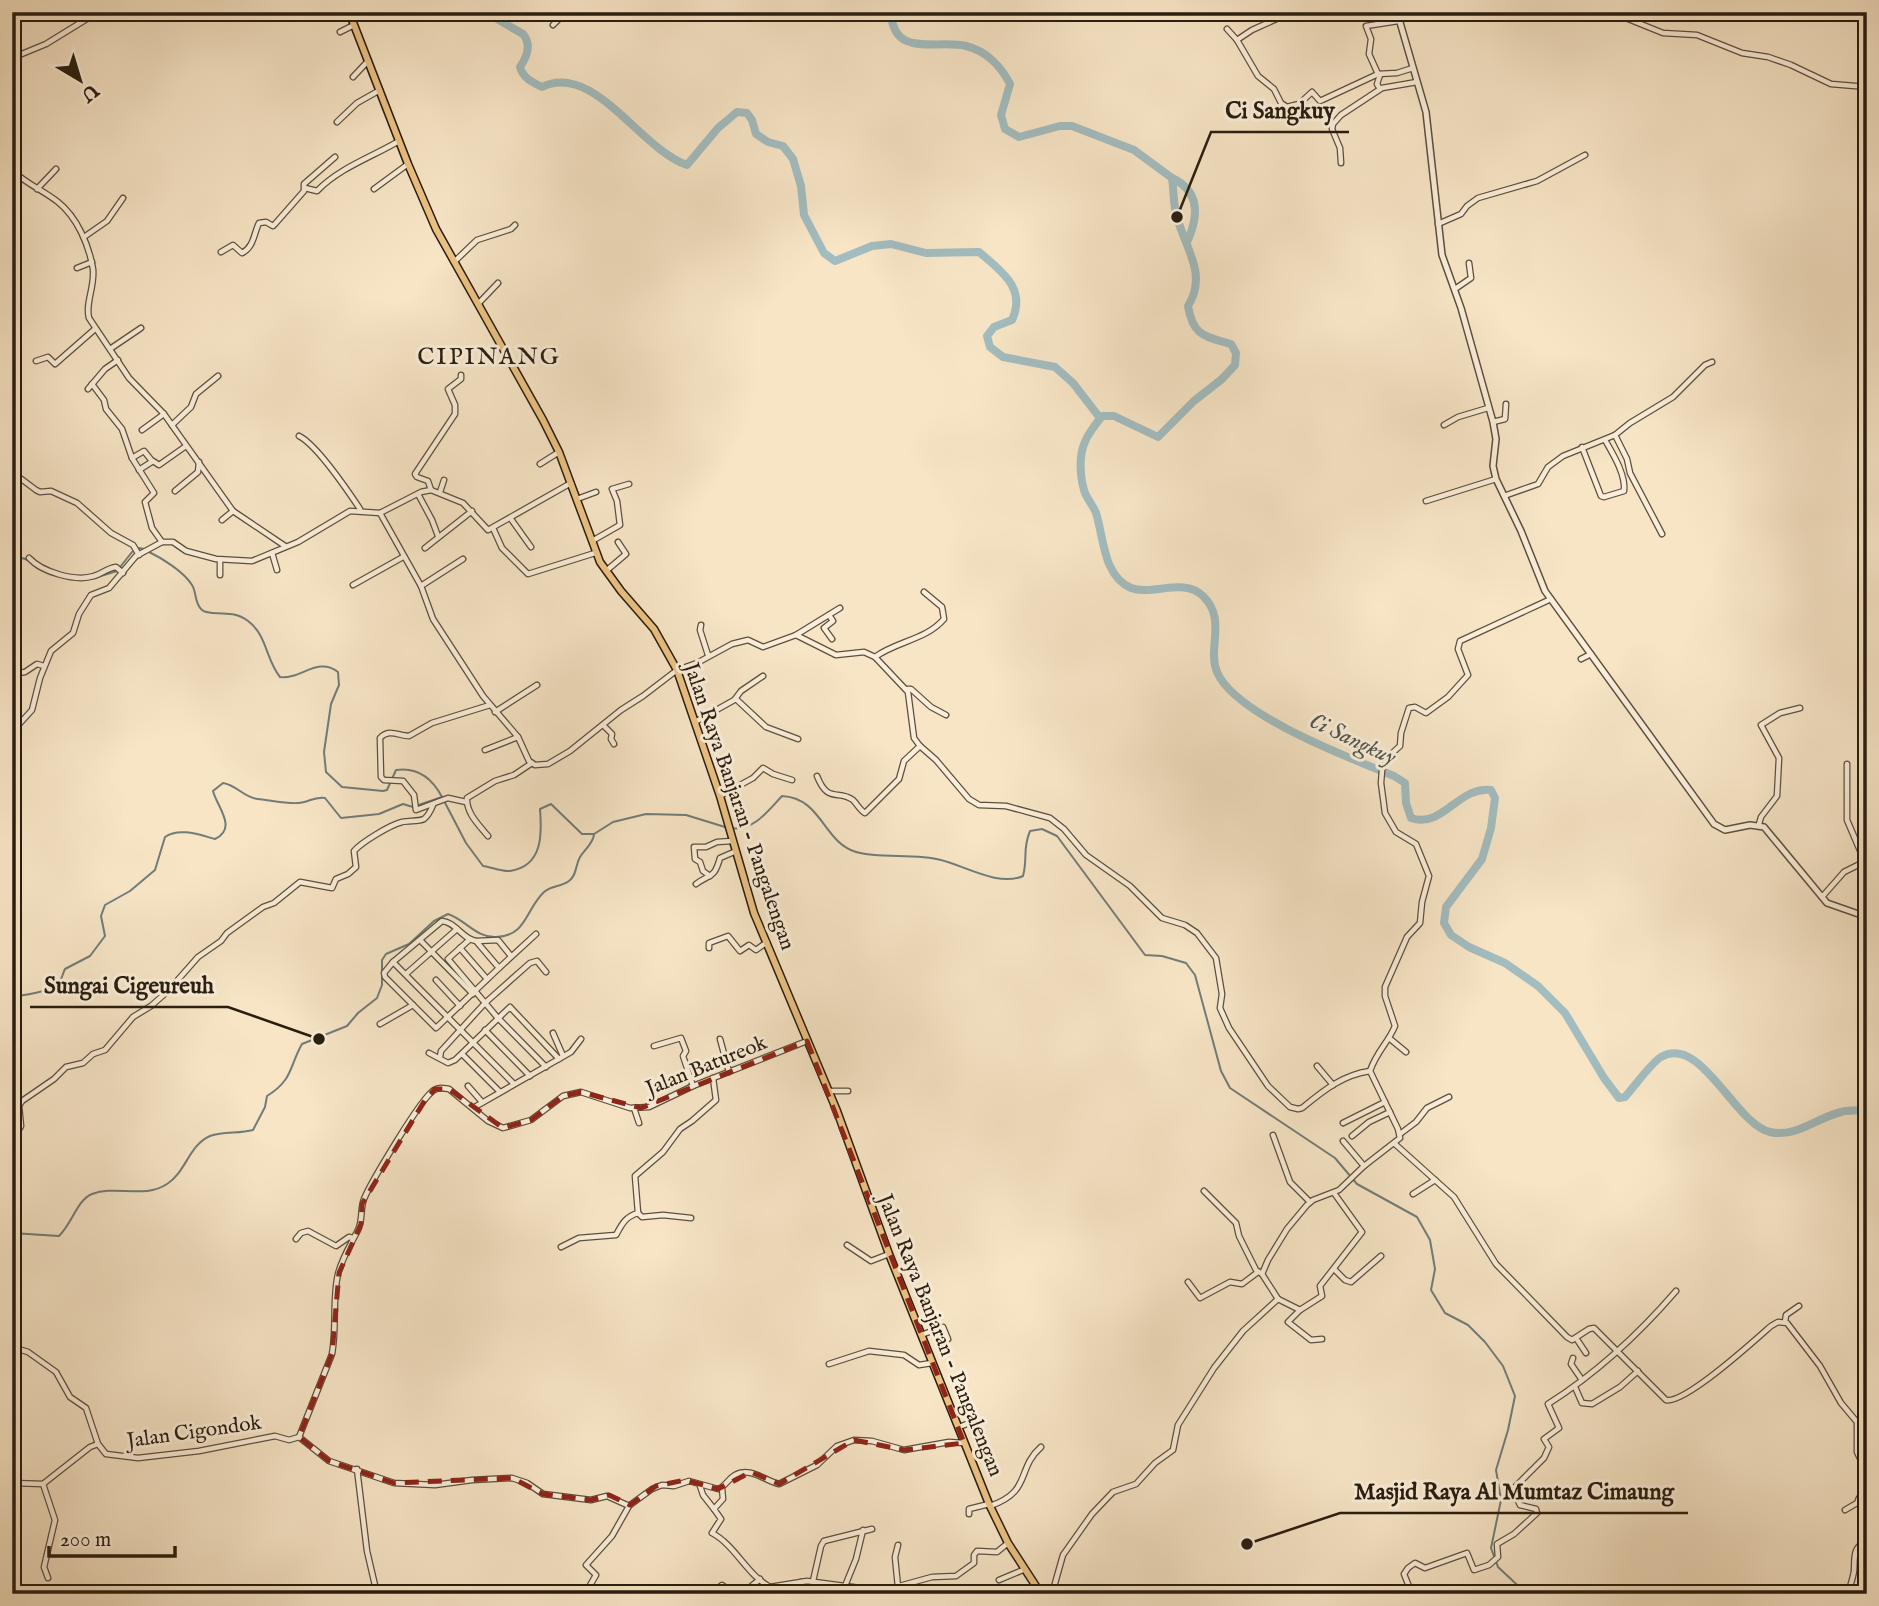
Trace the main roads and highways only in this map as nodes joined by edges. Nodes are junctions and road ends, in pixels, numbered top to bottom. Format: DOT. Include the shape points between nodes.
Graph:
graph roads {
  1 [pos="349,12"];
  2 [pos="1041,1594"];
  1 -- 2 [label="main road, Jalan Raya Banjaran - Pangalengan" via="436,229 559,452 596,553 654,629 677,670 754,913 990,1505"];
}
